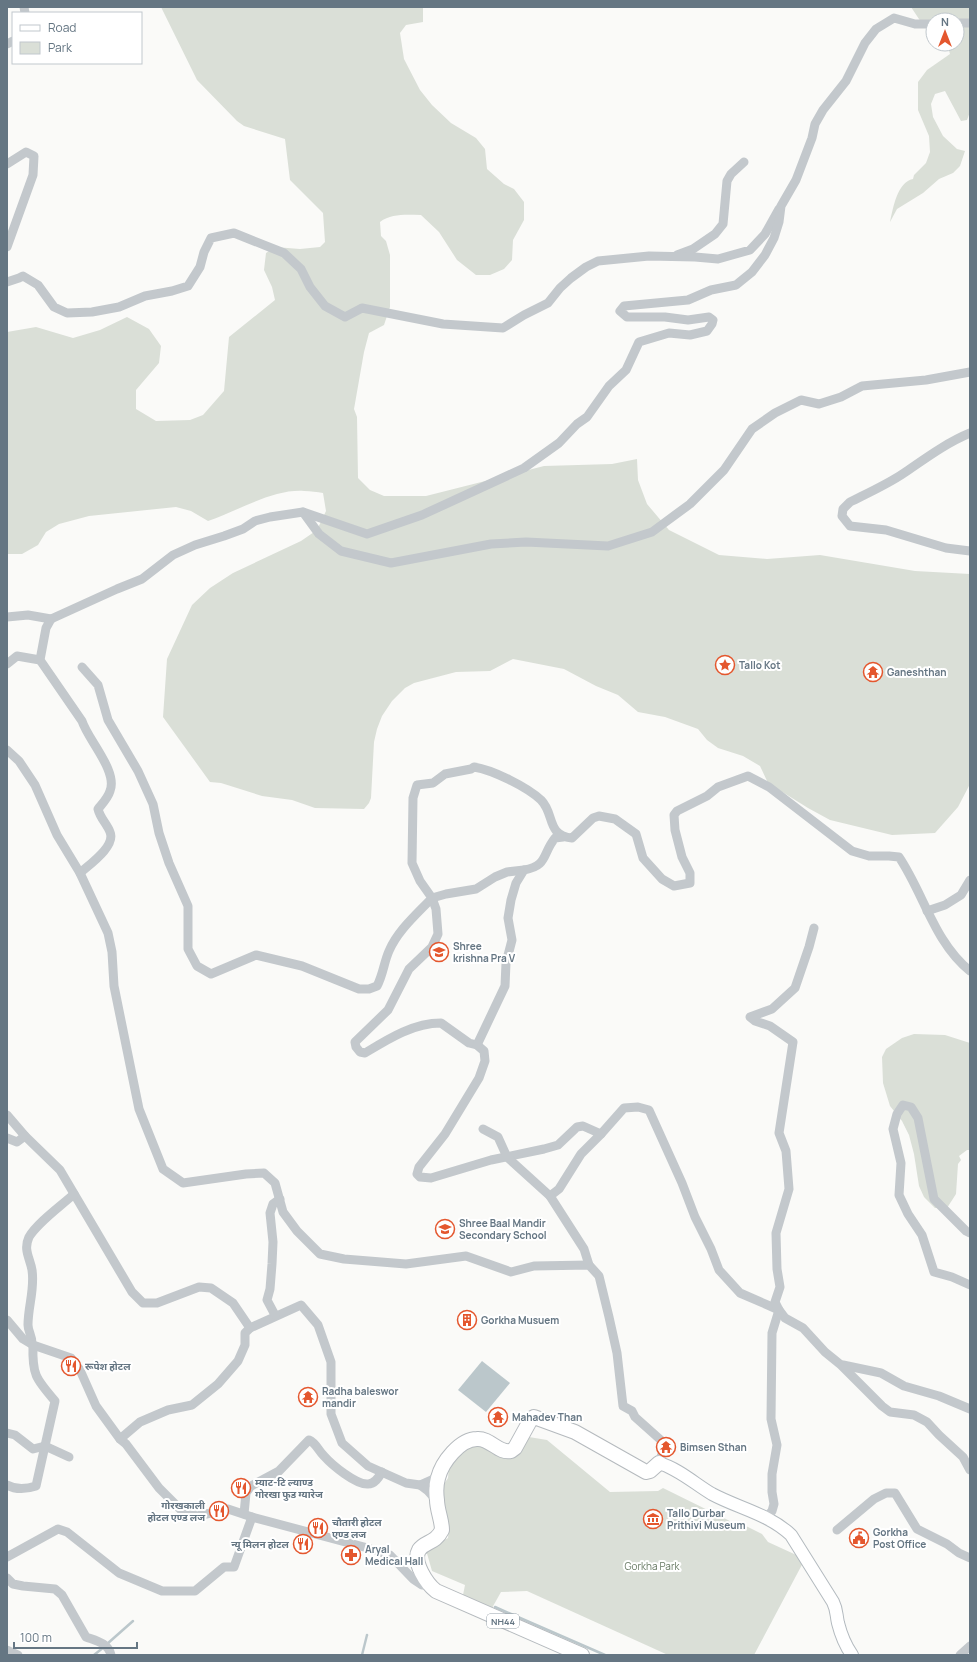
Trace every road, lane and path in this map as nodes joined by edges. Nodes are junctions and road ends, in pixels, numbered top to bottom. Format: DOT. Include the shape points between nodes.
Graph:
graph roads {
  1 [pos="925,24"];
  2 [pos="744,162"];
  3 [pos="7,164"];
  4 [pos="781,206"];
  5 [pos="7,247"];
  6 [pos="673,257"];
  7 [pos="7,282"];
  8 [pos="970,372"];
  9 [pos="970,433"];
  10 [pos="303,512"];
  11 [pos="970,551"];
  12 [pos="7,617"];
  13 [pos="51,618"];
  14 [pos="40,660"];
  15 [pos="7,664"];
  16 [pos="82,667"];
  17 [pos="7,750"];
  18 [pos="563,837"];
  19 [pos="524,870"];
  20 [pos="80,873"];
  21 [pos="970,880"];
  22 [pos="432,898"];
  23 [pos="927,911"];
  24 [pos="814,928"];
  25 [pos="970,971"];
  26 [pos="477,1045"];
  27 [pos="7,1115"];
  28 [pos="483,1129"];
  29 [pos="601,1134"];
  30 [pos="25,1136"];
  31 [pos="7,1138"];
  32 [pos="508,1157"];
  33 [pos="74,1194"];
  34 [pos="550,1196"];
  35 [pos="280,1199"];
  36 [pos="970,1233"];
  37 [pos="589,1265"];
  38 [pos="970,1285"];
  39 [pos="778,1310"];
  40 [pos="275,1315"];
  41 [pos="7,1320"];
  42 [pos="250,1328"];
  43 [pos="33,1344"];
  44 [pos="841,1365"];
  45 [pos="970,1410"];
  46 [pos="7,1433"];
  47 [pos="120,1439"];
  48 [pos="45,1446"];
  49 [pos="69,1457"];
  50 [pos="659,1464"];
  51 [pos="970,1470"];
  52 [pos="382,1472"];
  53 [pos="438,1477"];
  54 [pos="7,1485"];
  55 [pos="420,1485"];
  56 [pos="437,1501"];
  57 [pos="248,1516"];
  58 [pos="766,1518"];
  59 [pos="837,1530"];
  60 [pos="7,1558"];
  61 [pos="970,1558"];
  62 [pos="7,1578"];
  63 [pos="428,1583"];
  64 [pos="970,1646"];
  65 [pos="108,1649"];
  66 [pos="7,1650"];
  67 [pos="18,1655"];
  68 [pos="582,1655"];
  69 [pos="852,1655"];
  70 [pos="960,1655"];
  1 -- 4 [label="street" via="894,18 876,29 864,43 846,81 823,110 796,180"];
  2 -- 6 [label="street" via="727,181 723,224 715,234"];
  3 -- 5 [label="street" via="26,152 34,156 33,175"];
  4 -- 6 [label="street" via="765,234 750,250 718,259"];
  4 -- 10 [label="street" via="774,238 765,255 752,272 736,285 711,290 688,300 624,306 620,311 627,317 688,320 709,317 713,320 707,331 690,335 669,333 639,342 626,370 609,386 587,417 559,443 524,468 422,515 367,534"];
  6 -- 7 [label="street" via="649,256 598,262 586,267 548,303 504,328 443,324 362,308 345,317 325,306 310,287 301,269 284,253 234,233 211,238 200,267 188,286 145,296 119,307 67,313 54,307 38,285 23,276"];
  8 -- 10 [label="street" via="926,380 862,386 841,397 819,404 802,400 795,403 752,429 724,470 690,504 652,532 608,546 526,542 491,544 391,563 341,552 319,534"];
  9 -- 11 [label="street" via="925,457 904,474 850,502 843,509 842,516 850,526 886,530 946,548"];
  10 -- 13 [label="street" via="255,521 243,529 195,545 173,555 142,580"];
  12 -- 13 [label="street" via="28,615"];
  13 -- 14 [label="street" via="46,628"];
  14 -- 15 [label="street" via="17,656"];
  14 -- 20 [label="street" via="82,721 85,731 99,750 111,776 111,791 98,809 112,839 98,857"];
  16 -- 22 [label="street" via="98,684 108,720 154,804 169,863 188,906 188,949 197,966 211,974 256,955 302,966 359,989 369,989 377,986 388,952 397,936"];
  17 -- 20 [label="street" via="19,761 35,785 57,835"];
  18 -- 19 [label="street" via="555,838 548,846 543,860 536,868"];
  18 -- 22 [label="street" via="552,825 547,808 540,800 506,778 484,768 474,767 445,774 433,782 418,785 413,798 412,863"];
  18 -- 23 [label="street" via="572,838 593,818 599,816 615,819 636,834 642,858 662,879 674,886 690,883 690,873 682,857 675,830 674,815 718,787 748,776 769,787 852,851 870,856 899,857"];
  19 -- 22 [label="street" via="507,872 476,889"];
  19 -- 26 [label="street" via="516,883 508,918 512,940 506,963 505,986"];
  20 -- 35 [label="street" via="111,943 114,986 139,1109 163,1169 183,1183 264,1174 275,1183"];
  21 -- 23 [label="street" via="960,896"];
  22 -- 26 [label="street" via="436,909 438,934 432,947 409,969 388,1010 355,1042 356,1048 365,1053 392,1036 416,1026 433,1023 441,1023 469,1043"];
  23 -- 25 [label="street" via="946,944 961,964"];
  24 -- 39 [label="street" via="795,988 772,1009 750,1017 770,1026 793,1042 779,1133 786,1151 789,1189 776,1233 780,1287 774,1302"];
  26 -- 32 [label="street" via="484,1051 485,1061 479,1078 445,1134 419,1167 417,1174 420,1177 431,1178"];
  27 -- 30 [label="street"];
  28 -- 32 [label="street" via="498,1137"];
  29 -- 32 [label="street" via="583,1126 577,1128 558,1145"];
  29 -- 34 [label="street" via="581,1154 559,1189"];
  29 -- 39 [label="street" via="624,1108 638,1107 649,1110 695,1217 712,1249 719,1270 740,1293"];
  30 -- 31 [label="street" via="17,1142"];
  30 -- 33 [label="street" via="60,1170"];
  32 -- 34 [label="street"];
  33 -- 42 [label="street" via="132,1292 143,1303 157,1303 199,1287 211,1288 233,1303"];
  33 -- 43 [label="street" via="29,1238 27,1248 33,1282 28,1325"];
  34 -- 37 [label="street" via="584,1249"];
  35 -- 37 [label="street" via="283,1212 297,1232 320,1254 344,1259 406,1264 466,1256 511,1272 534,1266"];
  35 -- 40 [label="street" via="273,1204 270,1213 273,1242 267,1300"];
  36 -- 38 [label="street" via="966,1232 934,1198 918,1118 911,1108 903,1105 892,1129 901,1163 899,1195 922,1235 934,1272"];
  37 -- 50 [label="street" via="599,1276 617,1353 623,1406 632,1411 634,1417 663,1442"];
  39 -- 44 [label="street" via="785,1318 803,1328"];
  39 -- 58 [label="street" via="772,1333 771,1419 777,1445 772,1474 774,1504"];
  40 -- 42 [label="street"];
  40 -- 52 [label="street" via="301,1304 318,1325 331,1362 331,1414 342,1443 368,1466"];
  41 -- 43 [label="street" via="23,1339"];
  42 -- 47 [label="street" via="245,1333 245,1345 238,1361 218,1384 192,1405 168,1410 140,1422"];
  43 -- 47 [label="street" via="71,1358 80,1370 96,1406"];
  43 -- 48 [label="street" via="33,1364 39,1382 55,1401"];
  44 -- 45 [label="street" via="881,1373 904,1386 938,1396"];
  44 -- 51 [label="street" via="890,1412 914,1416 927,1422 963,1457"];
  46 -- 48 [label="street" via="15,1435 33,1449"];
  47 -- 57 [label="street" via="159,1488 181,1510 191,1515 202,1515 228,1509"];
  48 -- 49 [label="street"];
  48 -- 54 [label="street" via="36,1486 28,1489 12,1488"];
  50 -- 53 [label="main road, NH44" via="646,1472 575,1432 534,1417 511,1451 504,1451 483,1439 468,1441 453,1451"];
  50 -- 58 [label="street" via="668,1466 716,1495"];
  52 -- 55 [label="street" via="406,1483"];
  52 -- 57 [label="street" via="374,1482 362,1484 341,1472 323,1455 314,1442 309,1440 279,1471 251,1486 246,1493"];
  53 -- 55 [label="street"];
  53 -- 56 [label="main road, NH44"];
  55 -- 56 [label="street"];
  56 -- 63 [label="main road, NH44" via="442,1530 436,1540 419,1550 418,1556 420,1568"];
  57 -- 60 [label="street" via="234,1568 224,1567 195,1591 162,1591 119,1573 67,1532 58,1529"];
  57 -- 63 [label="street" via="390,1556 422,1585"];
  58 -- 69 [label="street" via="791,1535 828,1593 838,1612 838,1622 846,1646"];
  59 -- 61 [label="street" via="874,1499 886,1493 895,1493 917,1529"];
  62 -- 65 [label="street" via="13,1584 56,1589 86,1637"];
  63 -- 68 [label="main road, NH44" via="436,1591"];
  64 -- 70 [label="street"];
  66 -- 67 [label="street"];
}
